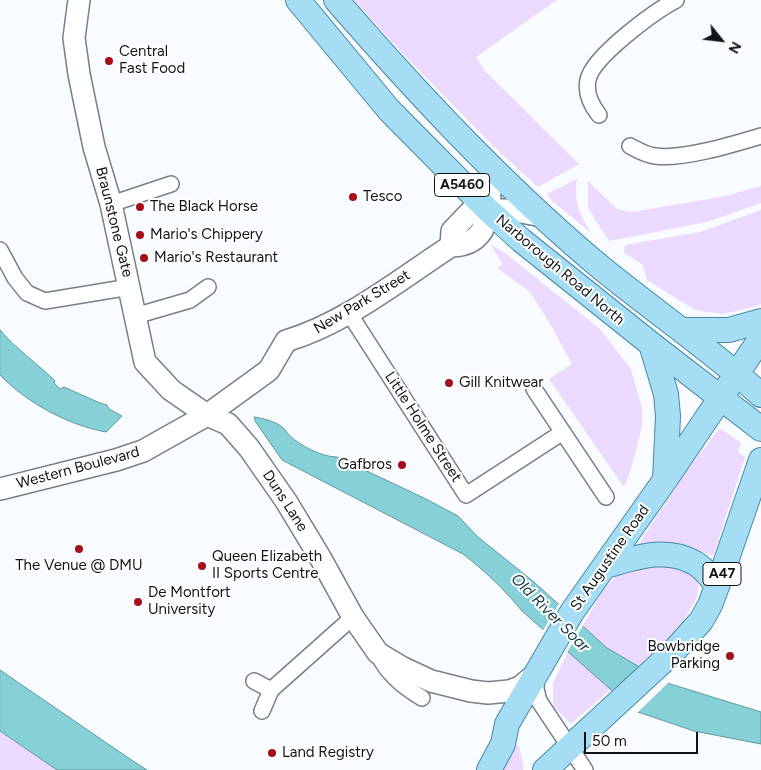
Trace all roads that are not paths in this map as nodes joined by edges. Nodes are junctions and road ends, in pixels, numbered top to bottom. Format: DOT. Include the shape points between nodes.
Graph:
graph roads {
  1 [pos="79,0"];
  2 [pos="298,0"];
  3 [pos="336,0"];
  4 [pos="676,0"];
  5 [pos="599,115"];
  6 [pos="761,136"];
  7 [pos="630,146"];
  8 [pos="491,167"];
  9 [pos="171,184"];
  10 [pos="111,204"];
  11 [pos="488,210"];
  12 [pos="542,216"];
  13 [pos="0,250"];
  14 [pos="130,287"];
  15 [pos="208,287"];
  16 [pos="349,313"];
  17 [pos="134,316"];
  18 [pos="761,321"];
  19 [pos="682,330"];
  20 [pos="761,338"];
  21 [pos="651,344"];
  22 [pos="737,373"];
  23 [pos="534,389"];
  24 [pos="761,395"];
  25 [pos="721,398"];
  26 [pos="207,415"];
  27 [pos="761,429"];
  28 [pos="563,432"];
  29 [pos="759,471"];
  30 [pos="665,480"];
  31 [pos="0,489"];
  32 [pos="606,497"];
  33 [pos="605,566"];
  34 [pos="717,586"];
  35 [pos="353,617"];
  36 [pos="378,654"];
  37 [pos="539,670"];
  38 [pos="254,681"];
  39 [pos="271,690"];
  40 [pos="422,698"];
  41 [pos="262,711"];
  42 [pos="569,748"];
  43 [pos="489,770"];
  44 [pos="545,770"];
  45 [pos="585,770"];
  1 -- 10 [label="street, Braunstone Gate" via="74,38 78,74"];
  2 -- 11 [label="main road, Narborough Road North / A5460" via="388,110"];
  3 -- 8 [label="main road, Narborough Road North / A5460" via="398,71"];
  4 -- 5 [label="street" via="644,21 593,68 587,93"];
  6 -- 7 [label="street" via="699,152 641,160"];
  8 -- 11 [label="street" via="492,192"];
  8 -- 12 [label="main road, Narborough Road North / A5460"];
  9 -- 10 [label="street"];
  10 -- 14 [label="street, Braunstone Gate"];
  11 -- 12 [label="street, New Park Street" via="511,210"];
  11 -- 16 [label="street, New Park Street" via="474,208 452,232 451,246"];
  11 -- 21 [label="main road, Narborough Road North / A5460"];
  12 -- 19 [label="main road, Narborough Road North / A5460" via="594,262"];
  13 -- 14 [label="street" via="27,293 45,301"];
  14 -- 17 [label="street, Braunstone Gate"];
  15 -- 17 [label="street" via="190,300"];
  16 -- 26 [label="street, New Park Street" via="286,341 269,370"];
  16 -- 28 [label="street, Little Holme Street" via="466,495"];
  17 -- 26 [label="street, Braunstone Gate" via="145,362 171,390"];
  18 -- 19 [label="main road" via="728,330"];
  19 -- 22 [label="main road, Narborough Road North / A5460"];
  20 -- 22 [label="main road, St Augustine Road"];
  21 -- 25 [label="main road, Narborough Road North / A5460"];
  21 -- 30 [label="main road" via="666,394"];
  22 -- 24 [label="main road, Narborough Road North / A5460"];
  22 -- 25 [label="main road, St Augustine Road"];
  23 -- 28 [label="street"];
  25 -- 27 [label="main road, Narborough Road North / A5460"];
  25 -- 30 [label="main road, St Augustine Road"];
  26 -- 31 [label="street, Western Boulevard" via="143,451"];
  26 -- 35 [label="street, Duns Lane" via="228,424 249,448 286,501"];
  28 -- 32 [label="street"];
  29 -- 34 [label="main road, A47"];
  30 -- 33 [label="main road, St Augustine Road"];
  33 -- 34 [label="main road" via="645,555 669,554 696,563"];
  33 -- 37 [label="main road, St Augustine Road" via="572,612"];
  34 -- 42 [label="main road, A47" via="701,621 688,638"];
  35 -- 36 [label="street, Duns Lane"];
  35 -- 39 [label="street"];
  36 -- 37 [label="street, Duns Lane" via="431,681 488,693 509,692"];
  36 -- 40 [label="street, Duns Lane" via="392,675"];
  37 -- 42 [label="street" via="536,689 539,701"];
  37 -- 43 [label="main road, St Augustine Road" via="507,724 503,744"];
  38 -- 39 [label="street"];
  39 -- 41 [label="street"];
  42 -- 44 [label="main road, A47"];
  42 -- 45 [label="street"];
}
